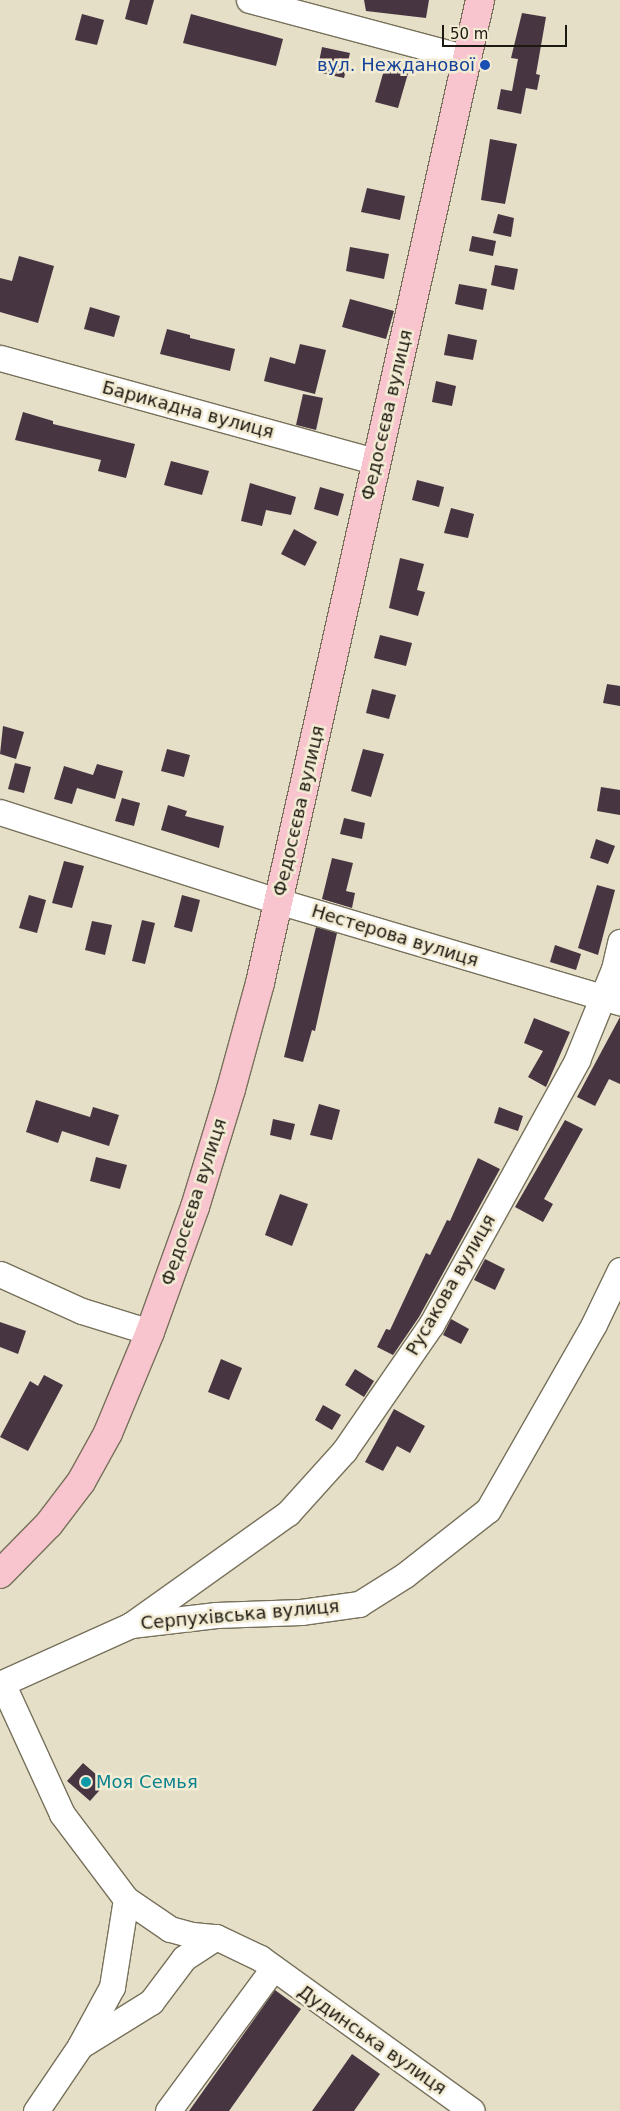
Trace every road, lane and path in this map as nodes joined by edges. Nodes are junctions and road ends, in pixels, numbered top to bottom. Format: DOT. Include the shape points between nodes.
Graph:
graph roads {
  1 [pos="249,0"];
  2 [pos="480,0"];
  3 [pos="467,58"];
  4 [pos="0,358"];
  5 [pos="377,462"];
  6 [pos="0,812"];
  7 [pos="278,901"];
  8 [pos="620,942"];
  9 [pos="612,1000"];
  10 [pos="620,1270"];
  11 [pos="0,1274"];
  12 [pos="150,1332"];
  13 [pos="2,1568"];
  14 [pos="131,1625"];
  15 [pos="2,1685"];
  16 [pos="126,1899"];
  17 [pos="216,1937"];
  18 [pos="266,1964"];
  19 [pos="80,2046"];
  20 [pos="36,2111"];
  21 [pos="168,2111"];
  22 [pos="472,2111"];
  1 -- 3 [label="street"];
  2 -- 3 [label="main road, Федосєєва вулиця"];
  3 -- 5 [label="main road, Федосєєва вулиця"];
  4 -- 5 [label="street, Барикадна вулиця"];
  5 -- 7 [label="main road, Федосєєва вулиця"];
  6 -- 7 [label="street, Нестерова вулиця"];
  7 -- 9 [label="street, Нестерова вулиця"];
  7 -- 12 [label="main road, Федосєєва вулиця" via="231,1089 195,1207"];
  8 -- 9 [label="street, Русакова вулиця"];
  9 -- 14 [label="street, Русакова вулиця" via="431,1325 344,1450 288,1513"];
  10 -- 14 [label="street, Серпухівська вулиця" via="594,1324 488,1510 405,1575 358,1604 301,1612 216,1615"];
  11 -- 12 [label="street" via="82,1311"];
  12 -- 13 [label="main road, Федосєєва вулиця" via="108,1433 82,1482"];
  14 -- 15 [label="street, Серпухівська вулиця"];
  15 -- 16 [label="street" via="62,1814"];
  16 -- 17 [label="street" via="170,1929"];
  16 -- 19 [label="street" via="112,1987"];
  17 -- 18 [label="street, Дудинська вулиця"];
  17 -- 19 [label="street" via="184,1958 151,2002"];
  18 -- 21 [label="street"];
  18 -- 22 [label="street, Дудинська вулиця"];
  19 -- 20 [label="street"];
}
